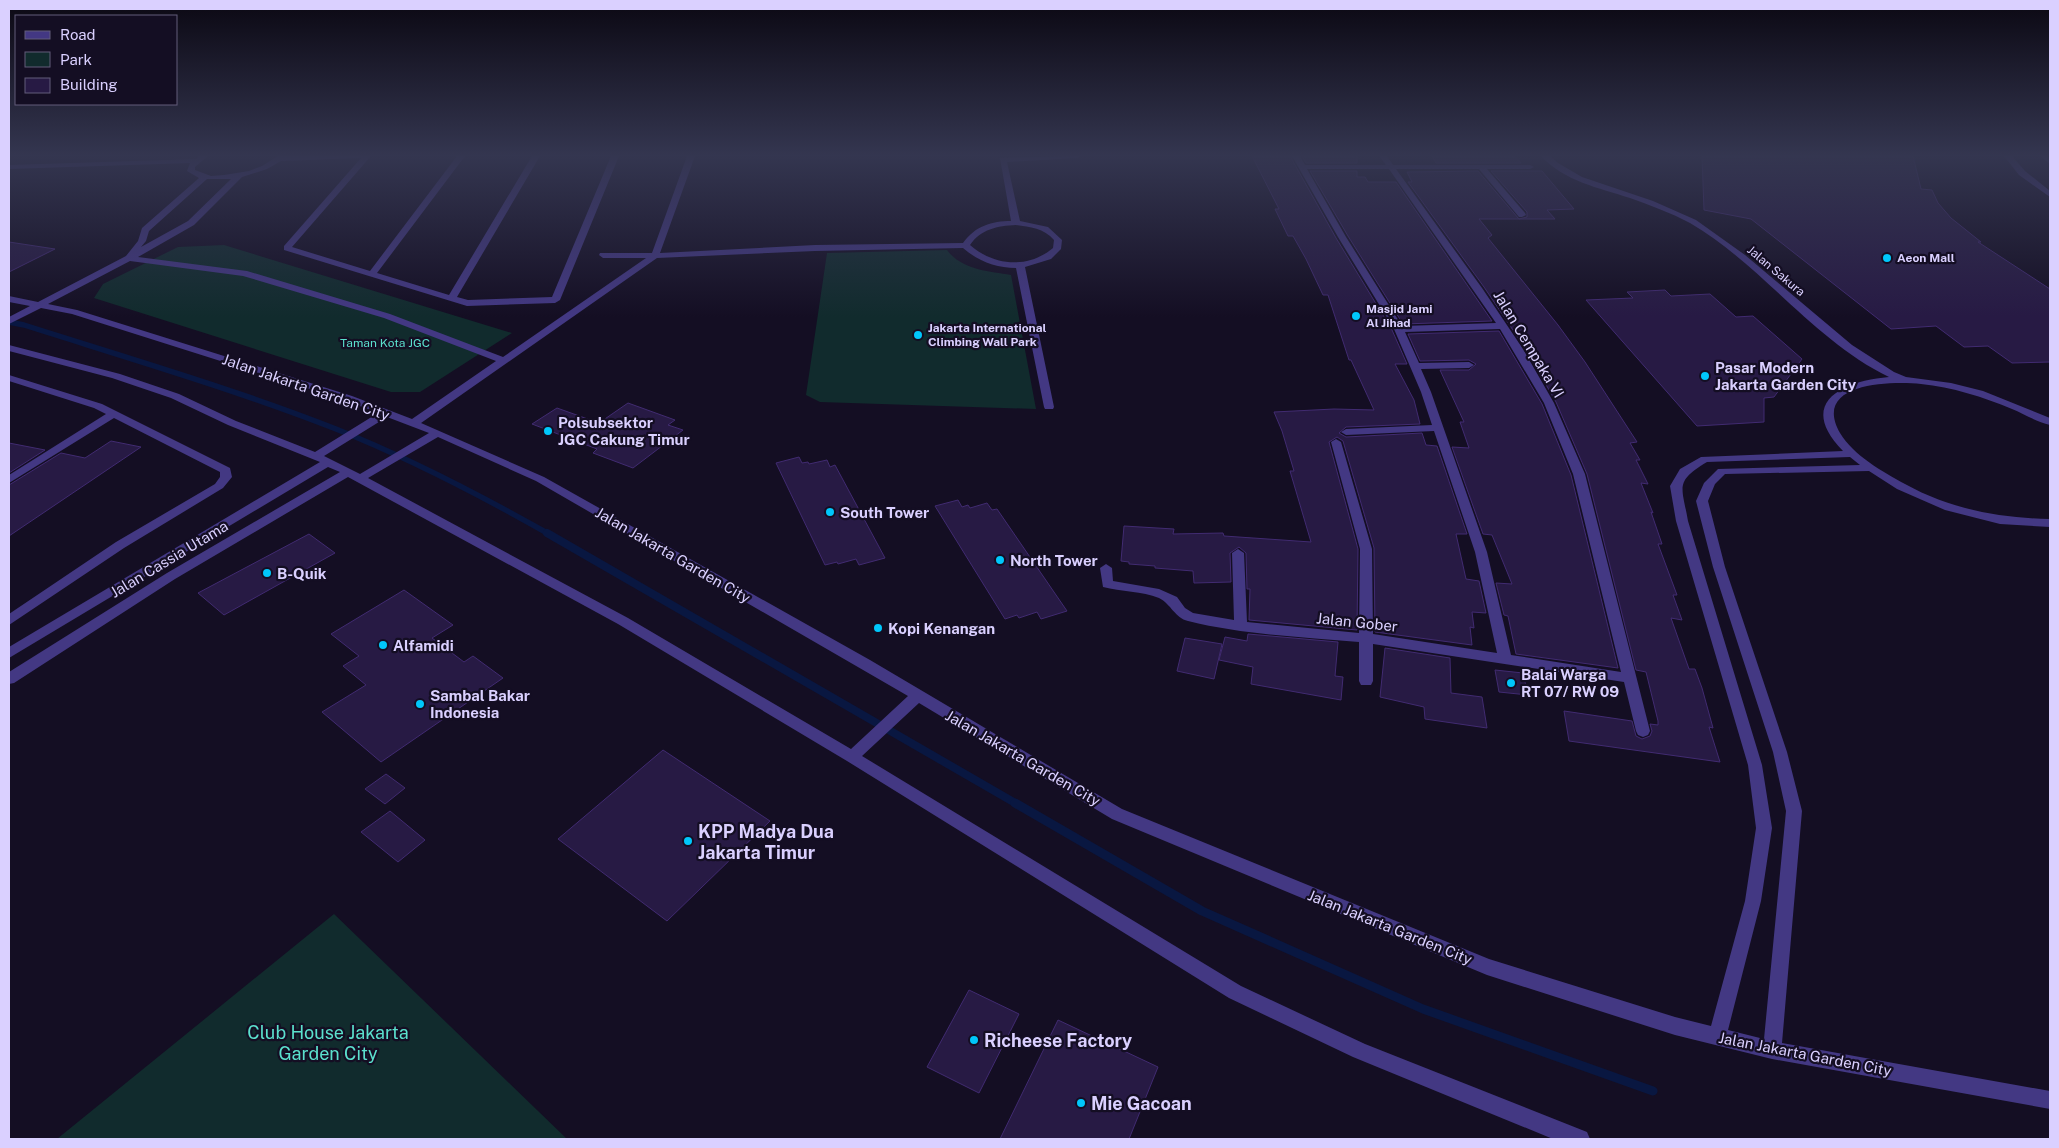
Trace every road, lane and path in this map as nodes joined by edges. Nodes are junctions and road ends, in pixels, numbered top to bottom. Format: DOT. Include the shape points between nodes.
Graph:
graph roads {
  1 [pos="168,210"];
  2 [pos="205,210"];
  3 [pos="320,210"];
  4 [pos="421,210"];
  5 [pos="504,210"];
  6 [pos="593,210"];
  7 [pos="672,210"];
  8 [pos="1013,210"];
  9 [pos="1327,210"];
  10 [pos="1422,210"];
  11 [pos="1517,210"];
  12 [pos="1666,210"];
  13 [pos="1522,215"];
  14 [pos="1016,223"];
  15 [pos="965,246"];
  16 [pos="603,255"];
  17 [pos="655,256"];
  18 [pos="130,258"];
  19 [pos="1020,265"];
  20 [pos="372,274"];
  21 [pos="452,298"];
  22 [pos="9,300"];
  23 [pos="32,309"];
  24 [pos="9,321"];
  25 [pos="1502,326"];
  26 [pos="1399,329"];
  27 [pos="9,348"];
  28 [pos="1852,350"];
  29 [pos="505,361"];
  30 [pos="1469,364"];
  31 [pos="1415,366"];
  32 [pos="10,379"];
  33 [pos="1907,381"];
  34 [pos="1874,382"];
  35 [pos="1049,407"];
  36 [pos="114,414"];
  37 [pos="386,414"];
  38 [pos="2050,422"];
  39 [pos="412,423"];
  40 [pos="1437,428"];
  41 [pos="1346,432"];
  42 [pos="438,433"];
  43 [pos="1336,442"];
  44 [pos="1852,454"];
  45 [pos="322,459"];
  46 [pos="1870,468"];
  47 [pos="354,475"];
  48 [pos="9,480"];
  49 [pos="2050,524"];
  50 [pos="1238,553"];
  51 [pos="1106,568"];
  52 [pos="9,620"];
  53 [pos="1241,626"];
  54 [pos="1365,638"];
  55 [pos="9,653"];
  56 [pos="1505,659"];
  57 [pos="1629,678"];
  58 [pos="9,679"];
  59 [pos="1366,681"];
  60 [pos="917,696"];
  61 [pos="1643,731"];
  62 [pos="857,751"];
  63 [pos="1717,1036"];
  64 [pos="1772,1050"];
  65 [pos="2050,1100"];
  66 [pos="1580,1139"];
  1 -- 18 [label="street" via="145,230 142,241"];
  2 -- 18 [label="street" via="191,223"];
  3 -- 20 [label="street" via="287,248"];
  4 -- 20 [label="street"];
  5 -- 21 [label="street"];
  6 -- 21 [label="street" via="555,300 467,303"];
  7 -- 17 [label="street"];
  8 -- 14 [label="street"];
  9 -- 26 [label="street"];
  10 -- 25 [label="street, Jalan Cempaka VI"];
  11 -- 13 [label="street"];
  12 -- 28 [label="street, Jalan Sakura" via="1709,232"];
  14 -- 15 [label="street" via="980,229"];
  14 -- 19 [label="street" via="1050,232 1058,240 1053,254"];
  15 -- 17 [label="street" via="815,248"];
  15 -- 19 [label="street" via="981,259"];
  16 -- 17 [label="street"];
  17 -- 29 [label="street"];
  18 -- 23 [label="street"];
  18 -- 29 [label="street" via="244,273 387,316"];
  19 -- 35 [label="street"];
  20 -- 21 [label="street"];
  22 -- 23 [label="street, Jalan Jakarta Garden City"];
  23 -- 24 [label="street"];
  23 -- 37 [label="street, Jalan Jakarta Garden City" via="83,315 348,398"];
  25 -- 26 [label="street"];
  25 -- 57 [label="street, Jalan Cempaka VI" via="1549,403 1579,474"];
  26 -- 31 [label="street"];
  27 -- 45 [label="street" via="167,393"];
  28 -- 33 [label="street, Jalan Sakura" via="1880,369"];
  28 -- 34 [label="street, Jalan Sakura"];
  29 -- 39 [label="street"];
  30 -- 31 [label="street"];
  31 -- 40 [label="street"];
  32 -- 36 [label="street"];
  33 -- 34 [label="street"];
  33 -- 38 [label="street" via="1977,393"];
  34 -- 44 [label="street" via="1843,392 1830,406 1830,424"];
  36 -- 48 [label="street"];
  36 -- 52 [label="street" via="226,470 226,477 219,486 120,545"];
  37 -- 39 [label="street, Jalan Jakarta Garden City"];
  37 -- 45 [label="street, Jalan Cassia Utama" via="338,443"];
  39 -- 42 [label="street, Jalan Jakarta Garden City"];
  40 -- 41 [label="street"];
  40 -- 56 [label="street" via="1481,552"];
  42 -- 47 [label="street, Jalan Cassia Utama" via="384,465"];
  42 -- 60 [label="street, Jalan Jakarta Garden City" via="540,479"];
  43 -- 54 [label="street" via="1366,549"];
  44 -- 46 [label="street"];
  44 -- 63 [label="street" via="1705,459 1684,471 1676,486 1682,521 1755,765 1764,828 1753,901"];
  45 -- 47 [label="street"];
  45 -- 55 [label="street, Jalan Cassia Utama"];
  46 -- 49 [label="street" via="1907,490 1952,507 2000,519"];
  46 -- 64 [label="street" via="1722,471 1710,483 1702,501 1719,567 1780,752 1794,811"];
  47 -- 58 [label="street, Jalan Cassia Utama" via="171,576"];
  47 -- 62 [label="street"];
  50 -- 53 [label="street"];
  51 -- 53 [label="street, Jalan Gober" via="1107,584 1155,592 1172,600 1180,611 1190,617"];
  53 -- 54 [label="street, Jalan Gober"];
  54 -- 56 [label="street, Jalan Gober"];
  54 -- 59 [label="street"];
  56 -- 57 [label="street, Jalan Gober"];
  57 -- 61 [label="street, Jalan Cempaka VI"];
  60 -- 62 [label="street"];
  60 -- 63 [label="street, Jalan Jakarta Garden City" via="1117,814 1487,967"];
  62 -- 66 [label="street" via="1234,992 1359,1051"];
  63 -- 64 [label="street, Jalan Jakarta Garden City"];
  64 -- 65 [label="street, Jalan Jakarta Garden City"];
}
